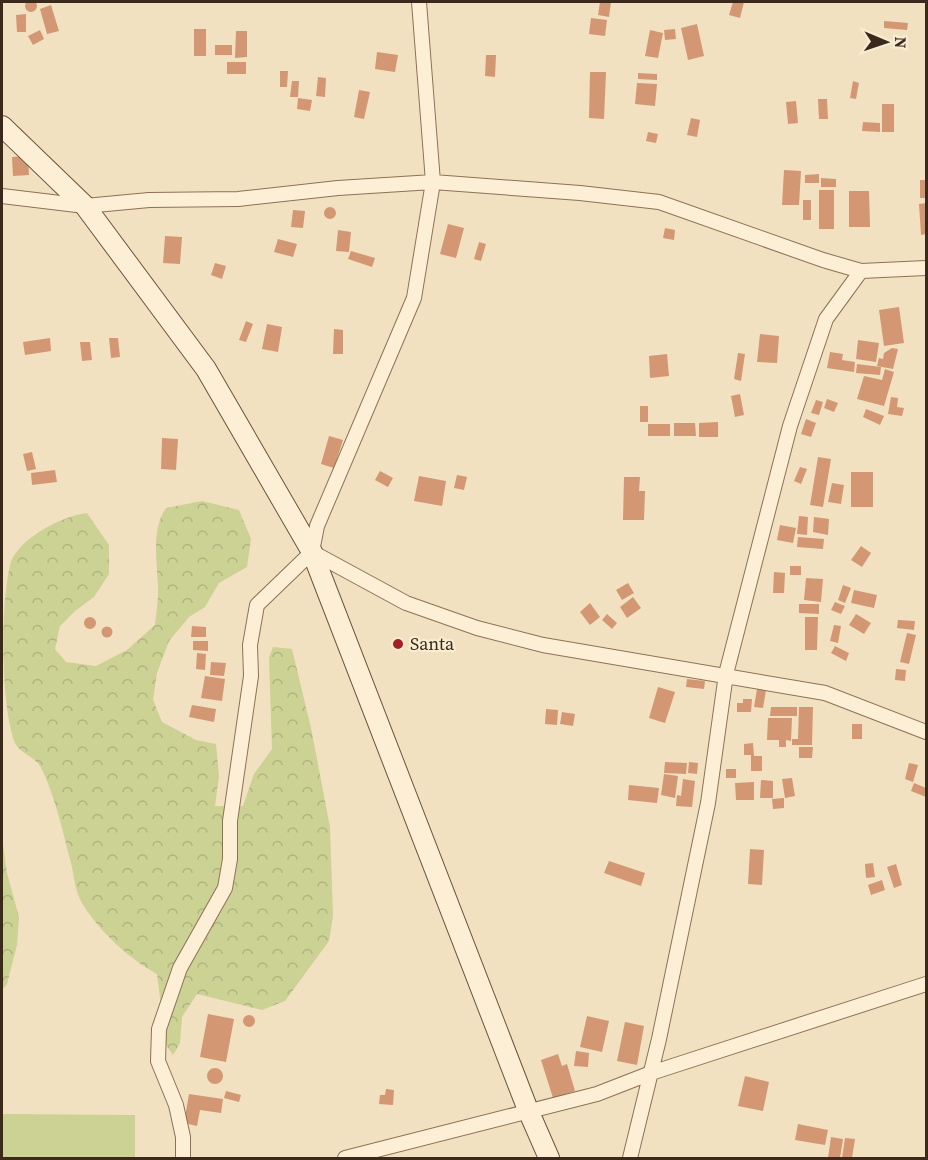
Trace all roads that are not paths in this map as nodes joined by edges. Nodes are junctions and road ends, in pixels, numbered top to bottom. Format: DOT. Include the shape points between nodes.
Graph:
graph roads {
  1 [pos="419,2"];
  2 [pos="2,126"];
  3 [pos="433,182"];
  4 [pos="2,196"];
  5 [pos="85,206"];
  6 [pos="927,268"];
  7 [pos="861,271"];
  8 [pos="312,552"];
  9 [pos="726,675"];
  10 [pos="927,732"];
  11 [pos="927,984"];
  12 [pos="651,1073"];
  13 [pos="528,1110"];
  14 [pos="183,1158"];
  15 [pos="345,1158"];
  16 [pos="549,1158"];
  17 [pos="630,1158"];
  1 -- 3 [label="street"];
  2 -- 5 [label="main road"];
  3 -- 5 [label="street" via="238,199 149,200"];
  3 -- 7 [label="street" via="659,202"];
  3 -- 8 [label="street" via="414,298 317,526"];
  4 -- 5 [label="street"];
  5 -- 8 [label="main road" via="206,369"];
  6 -- 7 [label="street"];
  7 -- 9 [label="street" via="826,319 790,426"];
  8 -- 9 [label="street" via="406,603 477,628 543,645"];
  8 -- 13 [label="main road"];
  8 -- 14 [label="street" via="257,605 225,888 180,968 159,1029 158,1061 176,1105"];
  9 -- 10 [label="street" via="825,693"];
  9 -- 12 [label="street" via="708,803"];
  11 -- 12 [label="street"];
  12 -- 13 [label="street" via="597,1094"];
  12 -- 17 [label="street"];
  13 -- 15 [label="street"];
  13 -- 16 [label="main road"];
}
